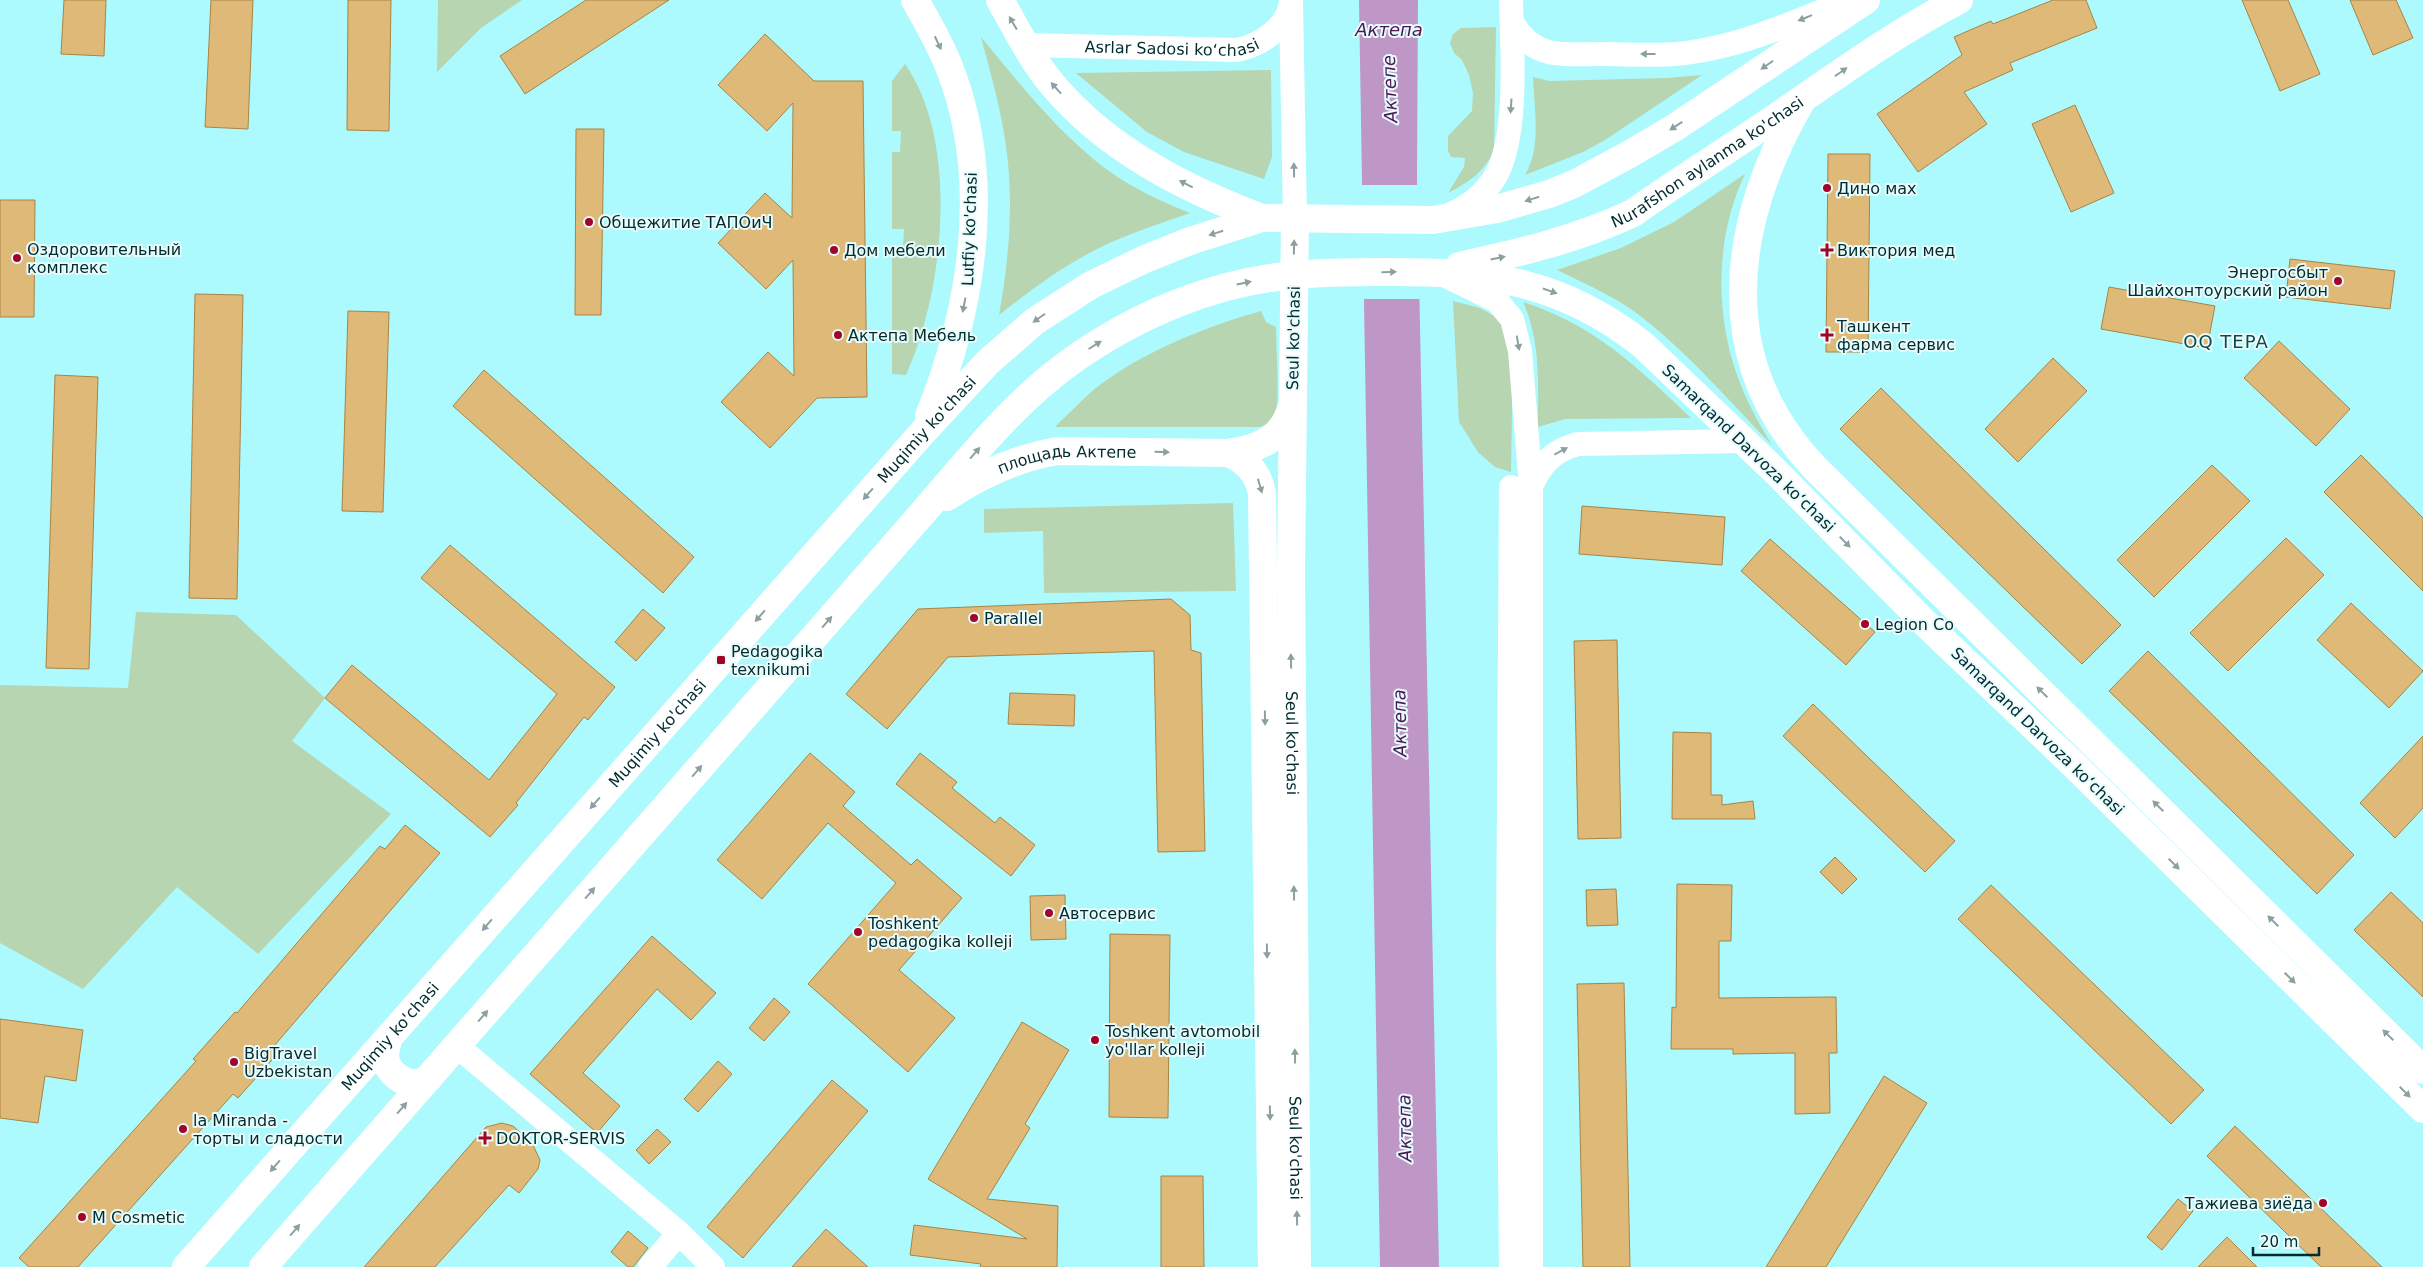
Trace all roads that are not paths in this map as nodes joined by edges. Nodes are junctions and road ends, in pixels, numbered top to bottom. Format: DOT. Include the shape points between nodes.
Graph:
graph roads {
  1 [pos="915,0"];
  2 [pos="1000,0"];
  3 [pos="1850,0"];
  4 [pos="1866,0"];
  5 [pos="1959,0"];
  6 [pos="1511,11"];
  7 [pos="1027,45"];
  8 [pos="1556,54"];
  9 [pos="1511,79"];
  10 [pos="1802,100"];
  11 [pos="1262,218"];
  12 [pos="1295,219"];
  13 [pos="1433,220"];
  14 [pos="1433,271"];
  15 [pos="1294,275"];
  16 [pos="1292,406"];
  17 [pos="923,432"];
  18 [pos="1744,441"];
  19 [pos="1228,453"];
  20 [pos="1521,487"];
  21 [pos="920,516"];
  22 [pos="389,1037"];
  23 [pos="457,1046"];
  24 [pos="2423,1070"];
  25 [pos="428,1079"];
  26 [pos="2423,1109"];
  27 [pos="680,1233"];
  28 [pos="186,1267"];
  29 [pos="263,1267"];
  30 [pos="650,1267"];
  31 [pos="713,1267"];
  32 [pos="1272,1267"];
  33 [pos="1297,1267"];
  34 [pos="1511,1267"];
  35 [pos="1531,1267"];
  1 -- 17 [label="main road, Lutfiy ko'chasi, one-way" via="948,65 956,90 968,141 973,194 965,302 947,371"];
  7 -- 2 [label="main road, one-way"];
  3 -- 8 [label="street, one-way" via="1762,34 1691,52"];
  4 -- 13 [label="main road, one-way" via="1674,128 1574,184 1512,205"];
  10 -- 5 [label="main road, Nurafshon aylanma ko'chasi, one-way" via="1865,55"];
  6 -- 8 [label="street" via="1526,42 1536,49"];
  6 -- 9 [label="street"];
  11 -- 7 [label="main road, one-way" via="1167,175 1121,147 1064,98"];
  12 -- 7 [label="street, Asrlar Sadosi ko‘chasi, one-way" via="1291,0 1290,8 1273,32 1258,44 1238,50"];
  8 -- 9 [label="street" via="1529,58"];
  9 -- 13 [label="street, one-way" via="1506,146 1496,176 1470,204"];
  14 -- 10 [label="main road, Nurafshon aylanma ko'chasi, one-way" via="1506,256 1607,225 1633,212"];
  24 -- 10 [label="main road, Samarqand Darvoza koʻchasi, one-way" via="1816,469 1784,430 1766,395 1749,349 1742,271 1746,242 1763,180 1774,151"];
  11 -- 12 [label="main road, Muqimiy ko'chasi"];
  11 -- 17 [label="main road, Muqimiy ko'chasi, one-way" via="1164,250 1091,284 1062,302 1035,320 988,362"];
  12 -- 13 [label="main road, Muqimiy ko'chasi"];
  15 -- 12 [label="main road, Seul ko'chasi, one-way"];
  15 -- 14 [label="main road, one-way"];
  14 -- 18 [label="main road, Samarqand Darvoza koʻchasi, one-way" via="1518,282 1555,293 1591,309 1643,344"];
  14 -- 20 [label="street, one-way" via="1497,301 1512,319 1520,351"];
  15 -- 16 [label="main road, Seul ko'chasi"];
  21 -- 15 [label="main road, one-way" via="1018,406 1096,344 1177,302 1226,287"];
  16 -- 19 [label="main road, площадь Актепе" via="1287,421 1274,437 1256,448"];
  33 -- 16 [label="main road, Seul ko'chasi, one-way"];
  17 -- 22 [label="main road, Muqimiy ko'chasi, one-way"];
  20 -- 18 [label="street, one-way" via="1546,461 1561,450 1578,444"];
  18 -- 26 [label="main road, Samarqand Darvoza koʻchasi, one-way" via="1926,624"];
  21 -- 19 [label="main road, площадь Актепе, one-way" via="986,474 1039,454 1057,451"];
  19 -- 32 [label="main road, one-way" via="1252,469 1262,492"];
  20 -- 34 [label="street" via="1508,946"];
  20 -- 35 [label="street"];
  23 -- 21 [label="main road, one-way"];
  22 -- 25 [label="main road" via="385,1057 393,1073 411,1082"];
  22 -- 28 [label="main road, Muqimiy ko'chasi, one-way"];
  23 -- 25 [label="main road"];
  23 -- 27 [label="street"];
  29 -- 25 [label="main road, one-way"];
  27 -- 30 [label="street"];
  27 -- 31 [label="street"];
}
